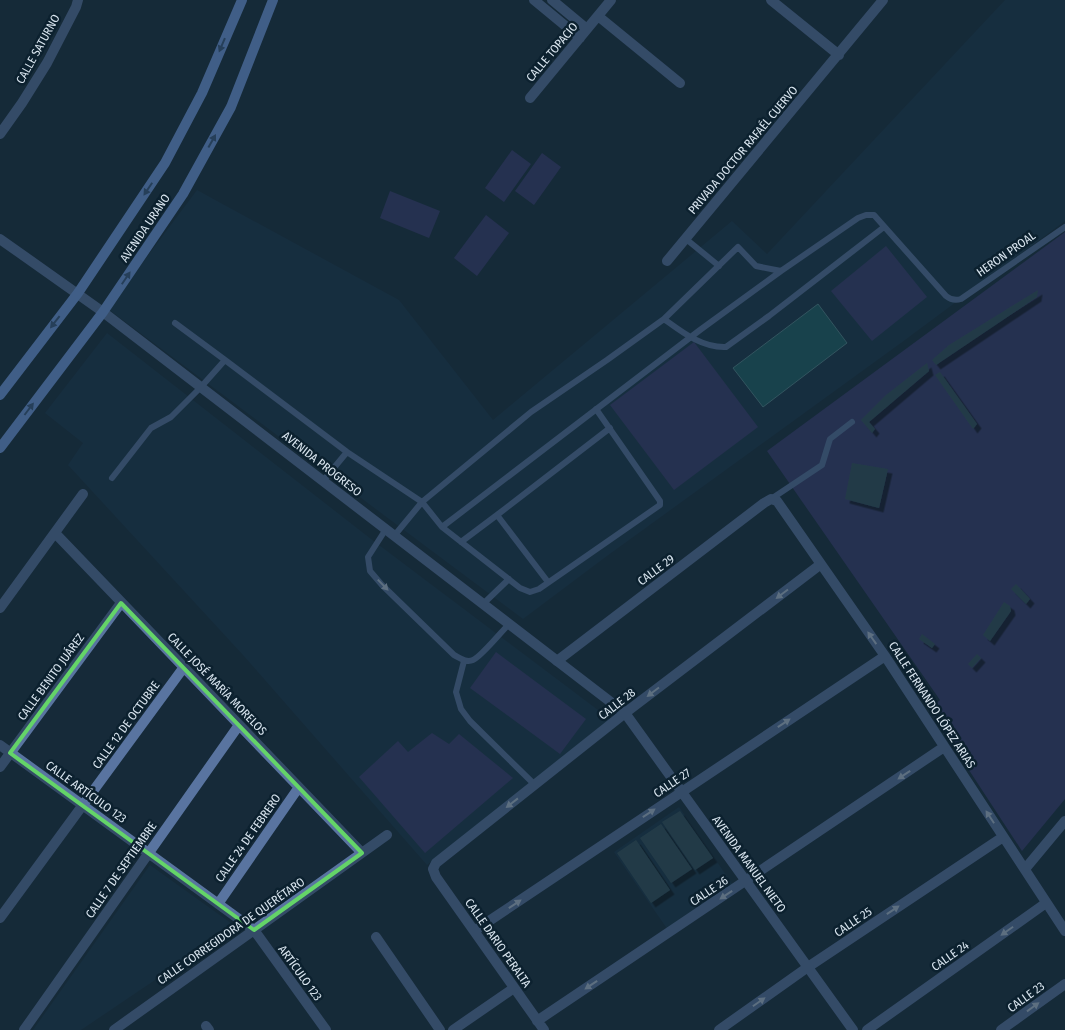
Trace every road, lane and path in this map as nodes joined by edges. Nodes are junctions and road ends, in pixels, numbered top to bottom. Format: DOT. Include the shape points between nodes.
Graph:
graph roads {
  1 [pos="78,0"];
  2 [pos="242,0"];
  3 [pos="273,0"];
  4 [pos="534,0"];
  5 [pos="552,0"];
  6 [pos="611,0"];
  7 [pos="771,0"];
  8 [pos="879,2"];
  9 [pos="598,16"];
  10 [pos="587,29"];
  11 [pos="580,38"];
  12 [pos="838,55"];
  13 [pos="680,82"];
  14 [pos="530,98"];
  15 [pos="0,134"];
  16 [pos="884,227"];
  17 [pos="1065,227"];
  18 [pos="686,238"];
  19 [pos="0,239"];
  20 [pos="668,261"];
  21 [pos="719,266"];
  22 [pos="781,271"];
  23 [pos="78,293"];
  24 [pos="103,312"];
  25 [pos="664,319"];
  26 [pos="175,323"];
  27 [pos="690,337"];
  28 [pos="225,360"];
  29 [pos="201,387"];
  30 [pos="0,395"];
  31 [pos="596,409"];
  32 [pos="852,422"];
  33 [pos="610,428"];
  34 [pos="0,448"];
  35 [pos="347,452"];
  36 [pos="112,478"];
  37 [pos="323,481"];
  38 [pos="83,494"];
  39 [pos="771,499"];
  40 [pos="422,502"];
  41 [pos="497,515"];
  42 [pos="442,526"];
  43 [pos="386,529"];
  44 [pos="54,533"];
  45 [pos="394,536"];
  46 [pos="462,542"];
  47 [pos="821,564"];
  48 [pos="509,579"];
  49 [pos="548,582"];
  50 [pos="122,602"];
  51 [pos="483,604"];
  52 [pos="0,608"];
  53 [pos="509,624"];
  54 [pos="884,656"];
  55 [pos="464,661"];
  56 [pos="558,661"];
  57 [pos="184,667"];
  58 [pos="625,713"];
  59 [pos="239,725"];
  60 [pos="0,745"];
  61 [pos="944,747"];
  62 [pos="10,753"];
  63 [pos="0,767"];
  64 [pos="535,785"];
  65 [pos="299,787"];
  66 [pos="681,792"];
  67 [pos="82,805"];
  68 [pos="1065,821"];
  69 [pos="387,835"];
  70 [pos="1003,837"];
  71 [pos="148,853"];
  72 [pos="362,853"];
  73 [pos="1025,869"];
  74 [pos="433,870"];
  75 [pos="746,881"];
  76 [pos="1046,903"];
  77 [pos="218,904"];
  78 [pos="0,918"];
  79 [pos="254,930"];
  80 [pos="474,931"];
  81 [pos="1065,931"];
  82 [pos="376,937"];
  83 [pos="808,967"];
  84 [pos="1065,984"];
  85 [pos="514,988"];
  86 [pos="538,1020"];
  87 [pos="24,1030"];
  88 [pos="114,1030"];
  89 [pos="326,1030"];
  90 [pos="440,1030"];
  91 [pos="454,1030"];
  92 [pos="544,1030"];
  93 [pos="719,1030"];
  94 [pos="853,1030"];
  95 [pos="867,1030"];
  96 [pos="1001,1030"];
  1 -- 15 [label="street, CALLE SATURNO" via="47,63"];
  2 -- 23 [label="main road, AVENIDA URANO, one-way" via="202,93 165,163"];
  24 -- 3 [label="main road, AVENIDA URANO, one-way" via="183,194 231,107"];
  4 -- 11 [label="street"];
  5 -- 10 [label="street"];
  6 -- 9 [label="street, CALLE TOPACIO"];
  7 -- 12 [label="street"];
  8 -- 12 [label="street, PRIVADA DOCTOR RAFAÉL CUERVO"];
  9 -- 10 [label="street, CALLE TOPACIO"];
  9 -- 13 [label="street"];
  10 -- 11 [label="street, CALLE TOPACIO"];
  11 -- 14 [label="street, CALLE TOPACIO"];
  12 -- 18 [label="street, PRIVADA DOCTOR RAFAÉL CUERVO"];
  16 -- 17 [label="lane, HERON PROAL" via="952,300 961,300"];
  16 -- 22 [label="lane" via="874,215 858,218"];
  16 -- 27 [label="lane" via="726,347 711,346"];
  18 -- 20 [label="street, PRIVADA DOCTOR RAFAÉL CUERVO"];
  18 -- 21 [label="lane"];
  19 -- 23 [label="street, AVENIDA PROGRESO"];
  21 -- 22 [label="lane" via="738,248 756,266"];
  21 -- 25 [label="lane"];
  22 -- 27 [label="lane"];
  23 -- 24 [label="street, AVENIDA PROGRESO"];
  23 -- 30 [label="main road, AVENIDA URANO, one-way"];
  24 -- 29 [label="street, AVENIDA PROGRESO"];
  34 -- 24 [label="main road, AVENIDA URANO, one-way"];
  25 -- 27 [label="lane"];
  25 -- 40 [label="lane" via="531,412"];
  26 -- 28 [label="lane"];
  27 -- 31 [label="lane"];
  28 -- 29 [label="lane"];
  28 -- 35 [label="lane"];
  29 -- 36 [label="lane" via="171,417 151,428"];
  29 -- 37 [label="street, AVENIDA PROGRESO"];
  31 -- 33 [label="lane"];
  31 -- 42 [label="lane"];
  32 -- 39 [label="lane" via="830,439 822,465"];
  33 -- 41 [label="lane"];
  33 -- 49 [label="lane" via="660,505"];
  35 -- 37 [label="lane"];
  35 -- 40 [label="lane"];
  37 -- 43 [label="street, AVENIDA PROGRESO"];
  38 -- 44 [label="street"];
  39 -- 47 [label="street, CALLE FERNANDO LÓPEZ ARIAS" via="777,501"];
  39 -- 56 [label="street, CALLE 29"];
  40 -- 42 [label="lane"];
  40 -- 45 [label="lane"];
  41 -- 46 [label="lane"];
  41 -- 49 [label="lane"];
  42 -- 46 [label="lane"];
  43 -- 45 [label="street, AVENIDA PROGRESO"];
  43 -- 55 [label="lane, one-way" via="368,557 370,571 454,655"];
  44 -- 50 [label="street, CALLE JOSÉ MARÍA MORELOS"];
  44 -- 52 [label="street"];
  45 -- 51 [label="street, AVENIDA PROGRESO"];
  46 -- 48 [label="lane"];
  54 -- 47 [label="street, CALLE FERNANDO LÓPEZ ARIAS, one-way"];
  47 -- 58 [label="street, CALLE 28, one-way"];
  48 -- 49 [label="lane" via="530,592"];
  48 -- 51 [label="lane"];
  50 -- 57 [label="street, CALLE JOSÉ MARÍA MORELOS"];
  50 -- 62 [label="street, CALLE BENITO JUÁREZ"];
  51 -- 53 [label="street, AVENIDA PROGRESO"];
  53 -- 55 [label="lane" via="483,652 473,660"];
  53 -- 56 [label="street, AVENIDA PROGRESO"];
  54 -- 61 [label="street, CALLE FERNANDO LÓPEZ ARIAS"];
  66 -- 54 [label="street, CALLE 27, one-way"];
  55 -- 64 [label="lane" via="456,692 460,709"];
  56 -- 58 [label="street, AVENIDA PROGRESO"];
  57 -- 59 [label="street, CALLE JOSÉ MARÍA MORELOS"];
  57 -- 67 [label="street, CALLE 12 DE OCTUBRE"];
  58 -- 64 [label="street, CALLE 28"];
  58 -- 66 [label="street, AVENIDA MANUEL NIETO"];
  59 -- 65 [label="street, CALLE JOSÉ MARÍA MORELOS"];
  59 -- 71 [label="street, CALLE 7 DE SEPTIEMBRE"];
  60 -- 62 [label="street, CALLE ARTÍCULO 123"];
  70 -- 61 [label="street, CALLE FERNANDO LÓPEZ ARIAS, one-way"];
  61 -- 75 [label="street, CALLE 26, one-way"];
  62 -- 63 [label="street, CALLE BENITO JUÁREZ"];
  62 -- 67 [label="street, CALLE ARTÍCULO 123"];
  64 -- 74 [label="street, CALLE 28, one-way" via="436,863"];
  65 -- 72 [label="street, CALLE JOSÉ MARÍA MORELOS"];
  65 -- 77 [label="street, CALLE 24 DE FEBRERO"];
  66 -- 75 [label="street, AVENIDA MANUEL NIETO"];
  80 -- 66 [label="street, CALLE 27, one-way"];
  67 -- 71 [label="street, CALLE ARTÍCULO 123"];
  67 -- 78 [label="street, CALLE 12 DE OCTUBRE"];
  68 -- 73 [label="street"];
  69 -- 72 [label="street, CALLE CORREGIDORA DE QUERÉTARO"];
  70 -- 73 [label="street, CALLE FERNANDO LÓPEZ ARIAS"];
  83 -- 70 [label="street, CALLE 25, one-way"];
  71 -- 77 [label="street, CALLE ARTÍCULO 123"];
  71 -- 87 [label="street, CALLE 7 DE SEPTIEMBRE"];
  72 -- 79 [label="street, CALLE CORREGIDORA DE QUERÉTARO"];
  73 -- 76 [label="street, CALLE FERNANDO LÓPEZ ARIAS"];
  74 -- 80 [label="street, CALLE DARIO PERALTA"];
  75 -- 83 [label="street, AVENIDA MANUEL NIETO"];
  75 -- 86 [label="street, CALLE 26, one-way"];
  76 -- 81 [label="street, CALLE FERNANDO LÓPEZ ARIAS"];
  76 -- 95 [label="street, CALLE 24, one-way"];
  77 -- 79 [label="street, CALLE ARTÍCULO 123"];
  79 -- 88 [label="street, CALLE CORREGIDORA DE QUERÉTARO"];
  79 -- 89 [label="street, ARTÍCULO 123"];
  80 -- 85 [label="street, CALLE DARIO PERALTA"];
  82 -- 90 [label="street"];
  93 -- 83 [label="street, CALLE 25, one-way"];
  83 -- 94 [label="street, AVENIDA MANUEL NIETO"];
  96 -- 84 [label="street, CALLE 23, one-way"];
  85 -- 86 [label="street, CALLE DARIO PERALTA"];
  85 -- 91 [label="street"];
  86 -- 92 [label="street, CALLE DARIO PERALTA"];
}
